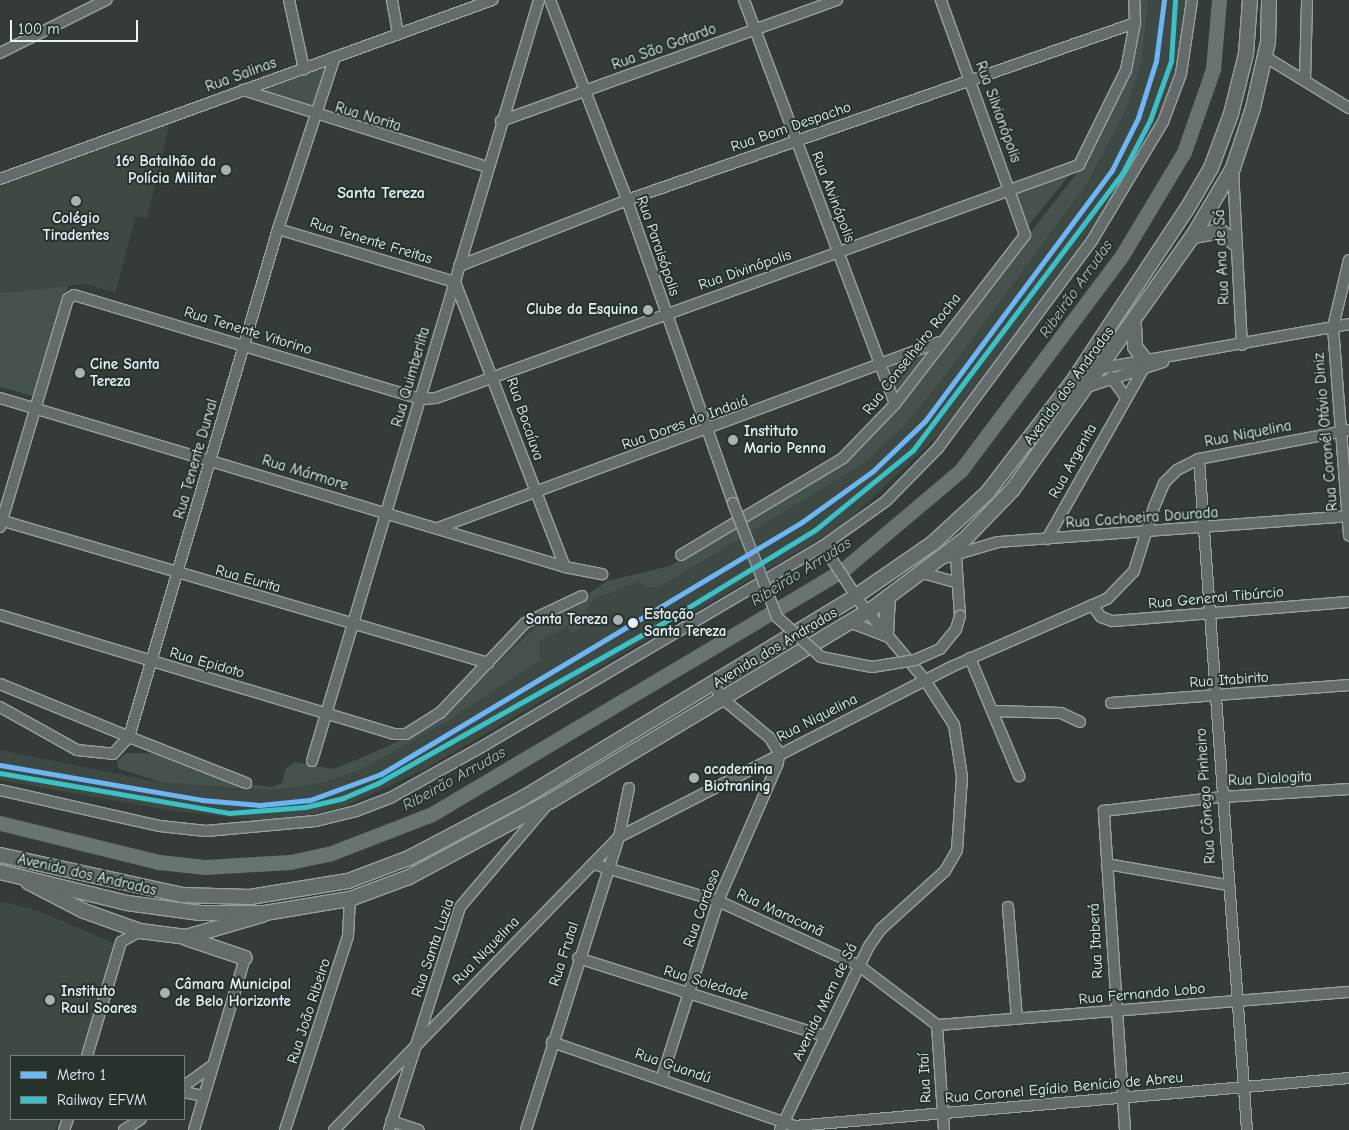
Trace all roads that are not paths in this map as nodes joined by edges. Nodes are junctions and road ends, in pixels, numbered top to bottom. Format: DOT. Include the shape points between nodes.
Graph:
graph roads {
  1 [pos="106,0"];
  2 [pos="289,0"];
  3 [pos="392,0"];
  4 [pos="539,0"];
  5 [pos="550,0"];
  6 [pos="744,0"];
  7 [pos="837,0"];
  8 [pos="940,0"];
  9 [pos="1134,0"];
  10 [pos="1192,0"];
  11 [pos="1250,0"];
  12 [pos="1269,0"];
  13 [pos="1307,0"];
  14 [pos="488,1"];
  15 [pos="1135,23"];
  16 [pos="755,30"];
  17 [pos="398,34"];
  18 [pos="0,53"];
  19 [pos="1264,56"];
  20 [pos="335,57"];
  21 [pos="304,68"];
  22 [pos="970,79"];
  23 [pos="1305,79"];
  24 [pos="243,90"];
  25 [pos="582,92"];
  26 [pos="1349,108"];
  27 [pos="1231,114"];
  28 [pos="315,116"];
  29 [pos="501,121"];
  30 [pos="796,142"];
  31 [pos="486,168"];
  32 [pos="1233,168"];
  33 [pos="0,179"];
  34 [pos="1012,193"];
  35 [pos="627,200"];
  36 [pos="278,229"];
  37 [pos="1025,235"];
  38 [pos="1193,236"];
  39 [pos="1235,243"];
  40 [pos="838,254"];
  41 [pos="1349,260"];
  42 [pos="459,266"];
  43 [pos="455,282"];
  44 [pos="666,314"];
  45 [pos="1349,324"];
  46 [pos="1134,326"];
  47 [pos="1333,327"];
  48 [pos="940,342"];
  49 [pos="1242,345"];
  50 [pos="245,346"];
  51 [pos="1144,365"];
  52 [pos="879,368"];
  53 [pos="1108,372"];
  54 [pos="495,378"];
  55 [pos="1071,384"];
  56 [pos="0,398"];
  57 [pos="1126,398"];
  58 [pos="421,399"];
  59 [pos="895,404"];
  60 [pos="35,408"];
  61 [pos="707,431"];
  62 [pos="1345,431"];
  63 [pos="1199,459"];
  64 [pos="211,461"];
  65 [pos="535,492"];
  66 [pos="386,513"];
  67 [pos="1348,516"];
  68 [pos="0,520"];
  69 [pos="0,527"];
  70 [pos="438,528"];
  71 [pos="1202,529"];
  72 [pos="1146,532"];
  73 [pos="1349,535"];
  74 [pos="1046,539"];
  75 [pos="964,540"];
  76 [pos="824,546"];
  77 [pos="681,555"];
  78 [pos="956,556"];
  79 [pos="939,560"];
  80 [pos="565,567"];
  81 [pos="922,573"];
  82 [pos="178,574"];
  83 [pos="602,574"];
  84 [pos="956,582"];
  85 [pos="582,596"];
  86 [pos="856,596"];
  87 [pos="888,597"];
  88 [pos="1349,602"];
  89 [pos="1092,605"];
  90 [pos="868,611"];
  91 [pos="1207,613"];
  92 [pos="0,615"];
  93 [pos="849,622"];
  94 [pos="350,624"];
  95 [pos="888,636"];
  96 [pos="970,658"];
  97 [pos="151,662"];
  98 [pos="488,663"];
  99 [pos="925,680"];
  100 [pos="0,684"];
  101 [pos="713,684"];
  102 [pos="1349,686"];
  103 [pos="1214,696"];
  104 [pos="723,699"];
  105 [pos="1111,703"];
  106 [pos="0,707"];
  107 [pos="994,711"];
  108 [pos="325,713"];
  109 [pos="1080,722"];
  110 [pos="129,737"];
  111 [pos="779,754"];
  112 [pos="312,761"];
  113 [pos="1019,776"];
  114 [pos="246,783"];
  115 [pos="629,788"];
  116 [pos="1349,789"];
  117 [pos="0,790"];
  118 [pos="1222,797"];
  119 [pos="551,801"];
  120 [pos="1104,811"];
  121 [pos="619,837"];
  122 [pos="0,855"];
  123 [pos="593,864"];
  124 [pos="1107,864"];
  125 [pos="608,869"];
  126 [pos="0,872"];
  127 [pos="19,876"];
  128 [pos="1227,885"];
  129 [pos="350,898"];
  130 [pos="718,901"];
  131 [pos="1008,907"];
  132 [pos="265,913"];
  133 [pos="140,931"];
  134 [pos="186,937"];
  135 [pos="245,958"];
  136 [pos="578,958"];
  137 [pos="858,965"];
  138 [pos="1349,992"];
  139 [pos="688,993"];
  140 [pos="1235,1000"];
  141 [pos="1115,1013"];
  142 [pos="1017,1019"];
  143 [pos="937,1025"];
  144 [pos="824,1036"];
  145 [pos="552,1042"];
  146 [pos="415,1049"];
  147 [pos="87,1055"];
  148 [pos="212,1066"];
  149 [pos="662,1077"];
  150 [pos="1349,1078"];
  151 [pos="381,1083"];
  152 [pos="185,1085"];
  153 [pos="1244,1087"];
  154 [pos="185,1092"];
  155 [pos="401,1093"];
  156 [pos="204,1096"];
  157 [pos="1123,1098"];
  158 [pos="943,1115"];
  159 [pos="139,1120"];
  160 [pos="390,1126"];
  161 [pos="781,1126"];
  162 [pos="124,1130"];
  163 [pos="194,1130"];
  164 [pos="285,1130"];
  165 [pos="334,1130"];
  166 [pos="419,1130"];
  167 [pos="526,1130"];
  168 [pos="944,1130"];
  169 [pos="1125,1130"];
  170 [pos="1246,1130"];
  1 -- 18 [label="street"];
  2 -- 21 [label="street"];
  3 -- 17 [label="street"];
  4 -- 29 [label="street, Rua Quimberlita"];
  5 -- 25 [label="street, Rua Paraisópolis"];
  6 -- 16 [label="street, Rua Alvinópolis"];
  7 -- 16 [label="street, Rua São Gotardo"];
  8 -- 22 [label="street, Rua Silvianópolis"];
  9 -- 15 [label="street"];
  10 -- 76 [label="street" via="1181,74 1163,122 1098,232 938,448 886,501"];
  11 -- 27 [label="main road, Avenida dos Andradas" via="1246,54"];
  12 -- 19 [label="main road, Avenida dos Andradas"];
  13 -- 23 [label="street"];
  14 -- 17 [label="street, Rua Salinas"];
  15 -- 22 [label="street, Rua Bom Despacho"];
  15 -- 34 [label="street, Rua Divinópolis" via="1126,70 1079,165"];
  16 -- 25 [label="street, Rua São Gotardo"];
  16 -- 30 [label="street, Rua Alvinópolis"];
  17 -- 20 [label="street, Rua Salinas"];
  19 -- 23 [label="street"];
  19 -- 32 [label="main road, Avenida dos Andradas"];
  20 -- 21 [label="street, Rua Salinas"];
  20 -- 28 [label="street, Rua Tenente Durval"];
  21 -- 24 [label="street, Rua Salinas"];
  22 -- 30 [label="street, Rua Bom Despacho"];
  22 -- 34 [label="street, Rua Silvianópolis"];
  23 -- 26 [label="street"];
  24 -- 28 [label="street, Rua Norita"];
  24 -- 33 [label="street, Rua Salinas"];
  25 -- 29 [label="street, Rua São Gotardo"];
  25 -- 35 [label="street, Rua Paraisópolis"];
  27 -- 32 [label="main road"];
  27 -- 55 [label="main road, Avenida dos Andradas" via="1211,168 1187,209"];
  28 -- 31 [label="street, Rua Norita"];
  28 -- 36 [label="street, Rua Tenente Durval"];
  29 -- 31 [label="street, Rua Quimberlita"];
  30 -- 35 [label="street, Rua Bom Despacho"];
  30 -- 40 [label="street, Rua Alvinópolis"];
  31 -- 42 [label="street, Rua Quimberlita"];
  32 -- 38 [label="main road, Avenida dos Andradas"];
  32 -- 39 [label="street, Rua Ana de Sá"];
  34 -- 37 [label="street, Rua Silvianópolis"];
  34 -- 40 [label="street, Rua Divinópolis"];
  35 -- 42 [label="street, Rua Bom Despacho"];
  35 -- 44 [label="street, Rua Paraisópolis"];
  36 -- 43 [label="street, Rua Tenente Freitas"];
  36 -- 50 [label="street, Rua Tenente Durval"];
  37 -- 48 [label="street, Rua Conselheiro Rocha"];
  38 -- 39 [label="main road" via="1220,231"];
  38 -- 46 [label="main road, Avenida dos Andradas"];
  39 -- 49 [label="street, Rua Ana de Sá"];
  40 -- 44 [label="street, Rua Divinópolis"];
  40 -- 52 [label="street, Rua Alvinópolis"];
  41 -- 47 [label="street, Rua Coronél Otávio Diniz"];
  42 -- 43 [label="street, Rua Quimberlita"];
  43 -- 54 [label="street, Rua Bocaíuva"];
  43 -- 58 [label="street, Rua Quimberlita"];
  44 -- 54 [label="street, Rua Divinópolis"];
  44 -- 61 [label="street, Rua Paraisópolis"];
  45 -- 47 [label="street"];
  46 -- 51 [label="main road" via="1135,347"];
  46 -- 53 [label="main road, Avenida dos Andradas"];
  47 -- 49 [label="street"];
  47 -- 62 [label="street, Rua Coronél Otávio Diniz"];
  48 -- 52 [label="street, Rua Dores do Indaiá"];
  48 -- 59 [label="street, Rua Conselheiro Rocha"];
  49 -- 51 [label="street" via="1180,355"];
  50 -- 58 [label="street, Rua Tenente Vitorino"];
  50 -- 60 [label="street, Rua Tenente Vitorino" via="79,295 68,299"];
  50 -- 64 [label="street, Rua Tenente Durval"];
  51 -- 53 [label="street"];
  51 -- 57 [label="street, Rua Argenita"];
  52 -- 59 [label="street, Rua Alvinópolis"];
  52 -- 61 [label="street, Rua Dores do Indaiá"];
  53 -- 55 [label="street"];
  53 -- 57 [label="street"];
  53 -- 75 [label="main road, Avenida dos Andradas" via="1090,386 1013,489"];
  54 -- 58 [label="street, Rua Divinópolis" via="436,398"];
  54 -- 65 [label="street, Rua Bocaíuva"];
  55 -- 86 [label="main road, Avenida dos Andradas" via="988,492 933,543"];
  56 -- 60 [label="street, Rua Mármore"];
  57 -- 74 [label="street, Rua Argenita"];
  58 -- 66 [label="street, Rua Quimberlita"];
  59 -- 77 [label="street, Rua Conselheiro Rocha" via="843,458"];
  60 -- 64 [label="street, Rua Mármore"];
  60 -- 68 [label="street"];
  61 -- 65 [label="street, Rua Dores do Indaiá"];
  61 -- 84 [label="street, Rua Paraisópolis, bridge" via="777,617 821,657 858,667 900,665 940,649 956,629 960,616 962,597"];
  62 -- 63 [label="street, Rua Niquelina"];
  62 -- 67 [label="street, Rua Coronél Otávio Diniz"];
  63 -- 71 [label="street, Rua Cônego Pinheiro"];
  63 -- 72 [label="street, Rua Niquelina" via="1164,483"];
  64 -- 66 [label="street, Rua Mármore"];
  64 -- 82 [label="street, Rua Tenente Durval"];
  65 -- 70 [label="street, Rua Dores do Indaiá"];
  65 -- 80 [label="street, Rua Bocaíuva"];
  66 -- 70 [label="street, Rua Mármore"];
  66 -- 94 [label="street, Rua Quimberlita"];
  67 -- 71 [label="street, Rua Cachoeira Dourada"];
  67 -- 73 [label="street, Rua Coronél Otávio Diniz"];
  68 -- 69 [label="street"];
  68 -- 82 [label="street, Rua Eurita"];
  70 -- 80 [label="street, Rua Mármore"];
  71 -- 72 [label="street, Rua Cachoeira Dourada"];
  71 -- 91 [label="street, Rua Cônego Pinheiro"];
  72 -- 74 [label="street, Rua Cachoeira Dourada"];
  72 -- 89 [label="street, Rua Niquelina" via="1129,578"];
  74 -- 78 [label="street, Rua Cachoeira Dourada" via="998,542"];
  75 -- 78 [label="main road"];
  75 -- 79 [label="main road, Avenida dos Andradas"];
  76 -- 86 [label="street, Avenida Mem de Sá"];
  76 -- 117 [label="street" via="485,745 356,811 316,821 206,831 160,826"];
  78 -- 79 [label="street, Rua Cachoeira Dourada"];
  78 -- 84 [label="street"];
  79 -- 81 [label="main road, Avenida dos Andradas"];
  80 -- 83 [label="street, Rua Mármore"];
  81 -- 84 [label="street"];
  81 -- 87 [label="main road, Avenida dos Andradas"];
  82 -- 94 [label="street, Rua Eurita"];
  82 -- 97 [label="street, Rua Tenente Durval"];
  85 -- 98 [label="street" via="550,607 525,623"];
  86 -- 90 [label="street, Avenida Mem de Sá"];
  86 -- 101 [label="main road, Avenida dos Andradas"];
  87 -- 90 [label="main road, Avenida dos Andradas"];
  87 -- 95 [label="main road"];
  88 -- 91 [label="street, Rua General Tibúrcio"];
  89 -- 91 [label="street, Rua General Tibúrcio" via="1101,618 1112,621"];
  89 -- 96 [label="street, Rua Niquelina"];
  90 -- 93 [label="main road, Avenida dos Andradas"];
  90 -- 95 [label="street, Avenida Mem de Sá"];
  91 -- 103 [label="street, Rua Cônego Pinheiro"];
  92 -- 97 [label="street, Rua Epidoto"];
  93 -- 95 [label="street, Avenida Mem de Sá"];
  93 -- 104 [label="main road, Avenida dos Andradas"];
  94 -- 98 [label="street, Rua Eurita"];
  94 -- 108 [label="street, Rua Quimberlita"];
  95 -- 99 [label="street, Avenida Mem de Sá"];
  96 -- 99 [label="street, Rua Niquelina"];
  96 -- 107 [label="street"];
  97 -- 108 [label="street, Rua Epidoto"];
  97 -- 110 [label="street, Rua Tenente Durval"];
  98 -- 108 [label="street, Rua Epidoto" via="440,713 406,734"];
  99 -- 111 [label="street, Rua Niquelina"];
  99 -- 137 [label="street, Avenida Mem de Sá" via="948,713 960,742 957,850 945,871 881,928"];
  100 -- 110 [label="street"];
  101 -- 104 [label="street"];
  101 -- 122 [label="main road, Avenida dos Andradas" via="450,838 348,882 250,897 182,895"];
  102 -- 103 [label="street, Rua Itabirito"];
  103 -- 105 [label="street, Rua Itabirito"];
  103 -- 118 [label="street, Rua Cônego Pinheiro"];
  104 -- 111 [label="street" via="770,738"];
  104 -- 119 [label="main road, Avenida dos Andradas"];
  106 -- 110 [label="street" via="77,750 114,754"];
  107 -- 109 [label="street" via="1061,713"];
  107 -- 113 [label="street"];
  108 -- 112 [label="street, Rua Quimberlita"];
  110 -- 114 [label="street"];
  111 -- 121 [label="street, Rua Niquelina"];
  111 -- 130 [label="street, Rua Cardoso"];
  115 -- 121 [label="street, Rua Frutal"];
  116 -- 118 [label="street, Rua Dialogita"];
  118 -- 120 [label="street, Rua Dialogita"];
  118 -- 128 [label="street, Rua Cônego Pinheiro"];
  119 -- 129 [label="main road, Avenida dos Andradas" via="409,877"];
  119 -- 146 [label="street, Rua Santa Luzia" via="460,907"];
  120 -- 124 [label="street, Rua Itaberá"];
  121 -- 123 [label="street, Rua Niquelina"];
  121 -- 125 [label="street, Rua Frutal"];
  123 -- 125 [label="street, Rua Maracanã"];
  123 -- 146 [label="street, Rua Niquelina"];
  124 -- 128 [label="street"];
  124 -- 141 [label="street, Rua Itaberá"];
  125 -- 130 [label="street, Rua Maracanã"];
  125 -- 136 [label="street, Rua Frutal"];
  126 -- 127 [label="main road, Avenida dos Andradas"];
  127 -- 132 [label="main road, Avenida dos Andradas" via="127,903 200,913"];
  127 -- 133 [label="main road" via="48,895"];
  128 -- 140 [label="street, Rua Cônego Pinheiro"];
  129 -- 132 [label="main road, Avenida dos Andradas"];
  129 -- 164 [label="street, Rua João Ribeiro" via="348,936"];
  130 -- 137 [label="street, Rua Maracanã"];
  130 -- 139 [label="street, Rua Cardoso"];
  131 -- 142 [label="street"];
  132 -- 134 [label="main road"];
  133 -- 134 [label="main road"];
  133 -- 147 [label="street" via="121,942"];
  134 -- 135 [label="main road"];
  135 -- 148 [label="street"];
  136 -- 139 [label="street, Rua Soledade"];
  136 -- 145 [label="street, Rua Frutal"];
  137 -- 143 [label="street, Rua Maracanã"];
  137 -- 144 [label="street, Avenida Mem de Sá"];
  138 -- 140 [label="street, Rua Fernando Lobo"];
  139 -- 144 [label="street, Rua Soledade"];
  139 -- 149 [label="street, Rua Cardoso"];
  140 -- 141 [label="street, Rua Fernando Lobo"];
  140 -- 153 [label="street, Rua Cônego Pinheiro"];
  141 -- 142 [label="street, Rua Fernando Lobo"];
  141 -- 157 [label="street, Rua Itaberá"];
  142 -- 143 [label="street, Rua Fernando Lobo"];
  143 -- 158 [label="street, Rua Itaí"];
  144 -- 161 [label="street, Avenida Mem de Sá"];
  145 -- 149 [label="street, Rua Guandú"];
  145 -- 167 [label="street, Rua Frutal"];
  146 -- 151 [label="street, Rua Niquelina"];
  146 -- 155 [label="street, Rua Santa Luzia"];
  148 -- 152 [label="street"];
  148 -- 156 [label="street"];
  149 -- 161 [label="street, Rua Guandú"];
  150 -- 153 [label="street, Rua Coronel Egídio Benício de Abreu"];
  151 -- 155 [label="street" via="398,1080"];
  151 -- 165 [label="street, Rua Niquelina"];
  153 -- 157 [label="street, Rua Coronel Egídio Benício de Abreu"];
  153 -- 170 [label="street, Rua Cônego Pinheiro"];
  154 -- 156 [label="street"];
  155 -- 160 [label="street, Rua Santa Luzia"];
  156 -- 163 [label="street"];
  157 -- 158 [label="street, Rua Coronel Egídio Benício de Abreu"];
  157 -- 169 [label="street, Rua Itaberá"];
  158 -- 161 [label="street, Rua Coronel Egídio Benício de Abreu"];
  158 -- 168 [label="street, Rua Itaí"];
  159 -- 162 [label="street"];
  160 -- 166 [label="street"];
}
